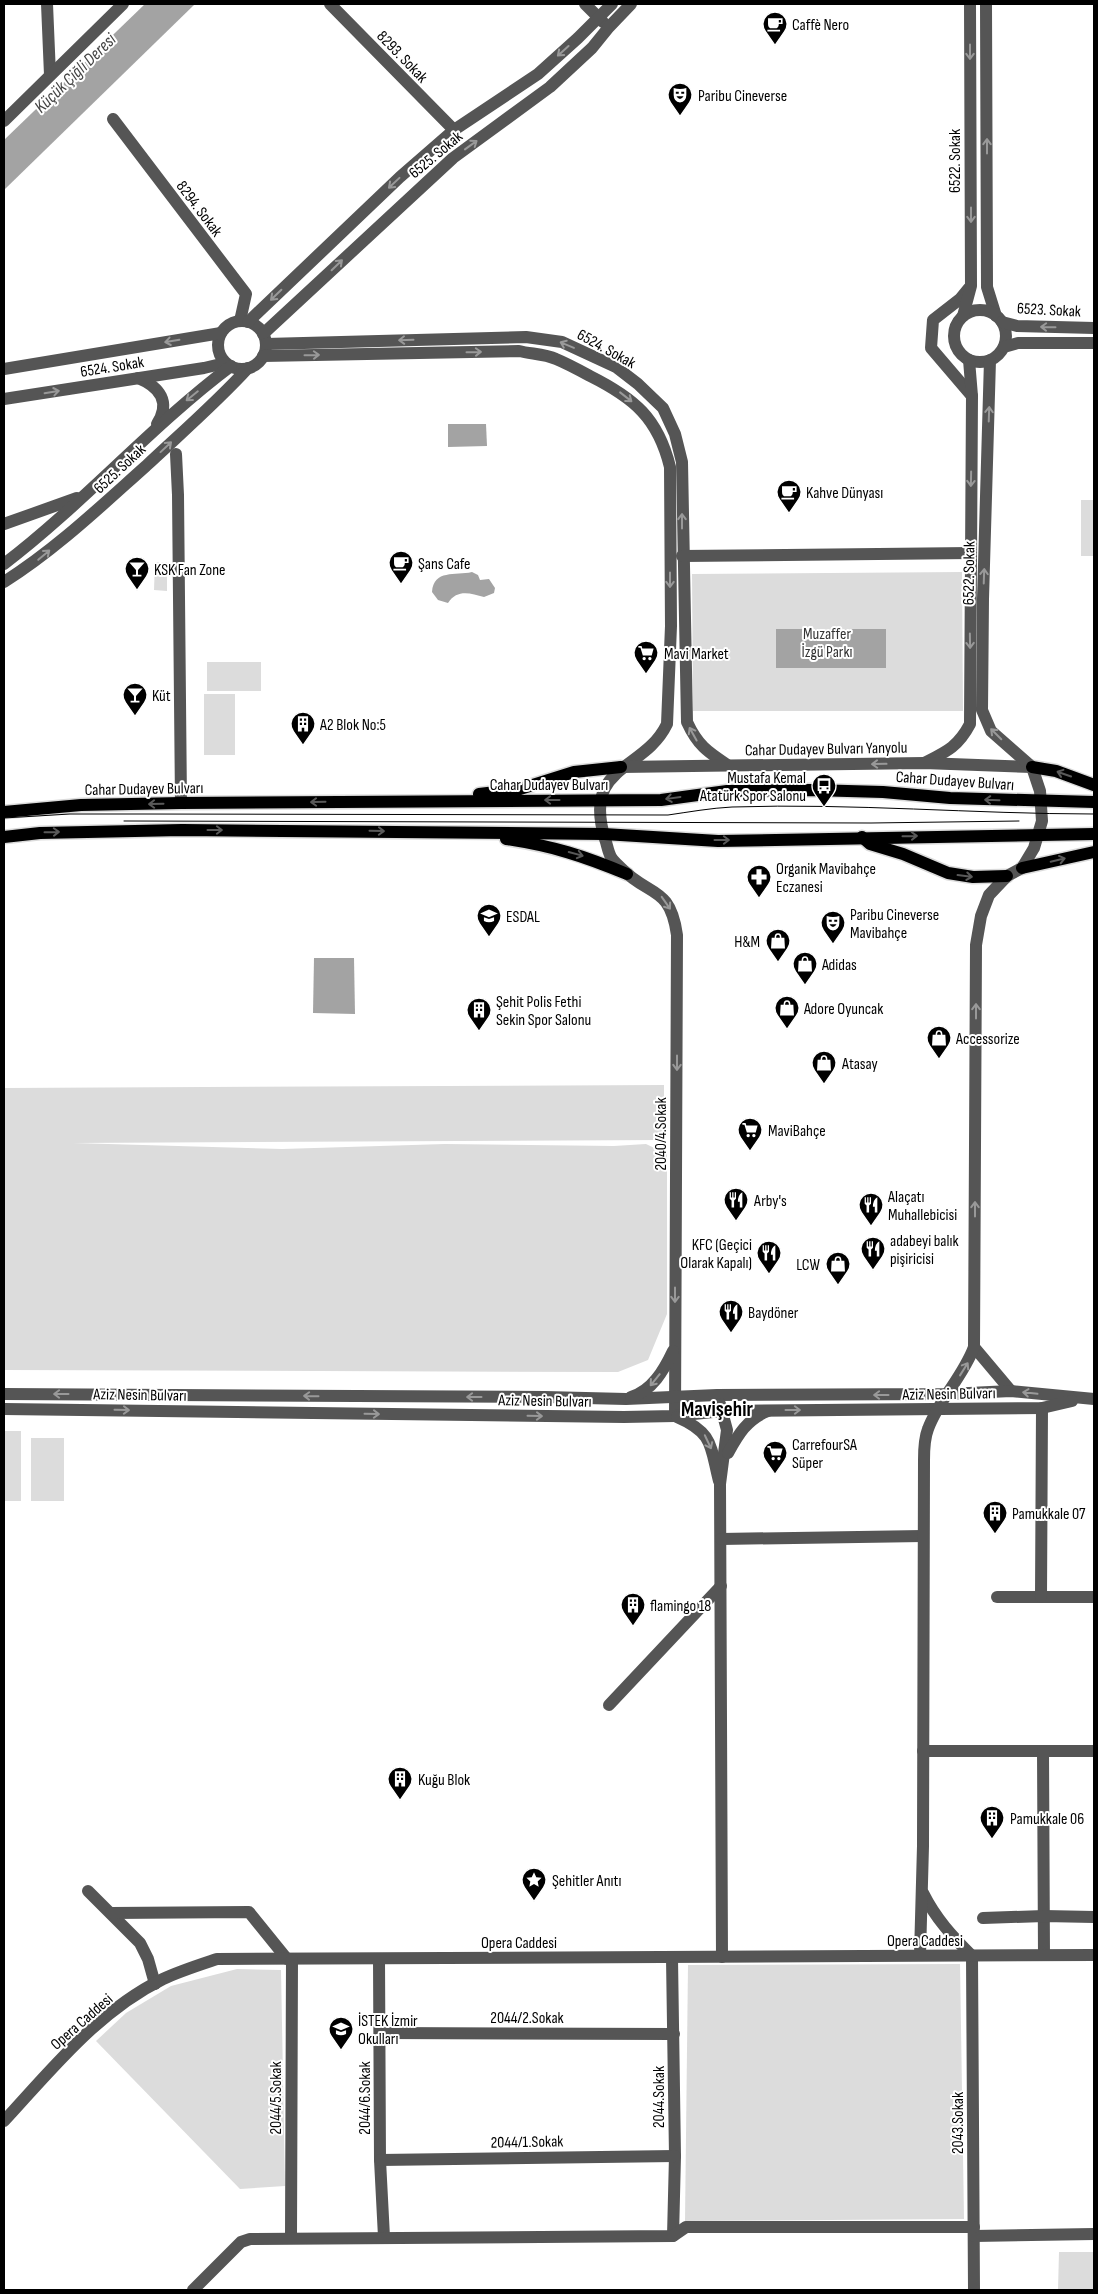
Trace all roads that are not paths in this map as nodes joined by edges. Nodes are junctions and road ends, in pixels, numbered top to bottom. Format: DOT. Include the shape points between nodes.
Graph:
graph roads {
  1 [pos="47,4"];
  2 [pos="124,4"];
  3 [pos="330,4"];
  4 [pos="584,4"];
  5 [pos="612,4"];
  6 [pos="631,4"];
  7 [pos="970,4"];
  8 [pos="986,4"];
  9 [pos="598,17"];
  10 [pos="608,27"];
  11 [pos="50,75"];
  12 [pos="113,119"];
  13 [pos="4,120"];
  14 [pos="454,130"];
  15 [pos="971,286"];
  16 [pos="963,316"];
  17 [pos="999,319"];
  18 [pos="244,321"];
  19 [pos="1094,328"];
  20 [pos="220,333"];
  21 [pos="1094,343"];
  22 [pos="264,345"];
  23 [pos="1004,346"];
  24 [pos="969,360"];
  25 [pos="990,360"];
  26 [pos="228,364"];
  27 [pos="248,368"];
  28 [pos="4,369"];
  29 [pos="138,378"];
  30 [pos="972,396"];
  31 [pos="4,399"];
  32 [pos="149,435"];
  33 [pos="176,454"];
  34 [pos="82,496"];
  35 [pos="4,524"];
  36 [pos="971,553"];
  37 [pos="682,556"];
  38 [pos="4,564"];
  39 [pos="4,582"];
  40 [pos="924,763"];
  41 [pos="729,766"];
  42 [pos="1032,767"];
  43 [pos="621,768"];
  44 [pos="1094,785"];
  45 [pos="601,800"];
  46 [pos="419,801"];
  47 [pos="1041,802"];
  48 [pos="1094,802"];
  49 [pos="181,803"];
  50 [pos="4,812"];
  51 [pos="459,832"];
  52 [pos="604,834"];
  53 [pos="1094,834"];
  54 [pos="1039,835"];
  55 [pos="4,837"];
  56 [pos="861,837"];
  57 [pos="1094,852"];
  58 [pos="1022,868"];
  59 [pos="627,874"];
  60 [pos="1007,876"];
  61 [pos="974,1347"];
  62 [pos="674,1349"];
  63 [pos="1011,1391"];
  64 [pos="4,1394"];
  65 [pos="948,1394"];
  66 [pos="718,1395"];
  67 [pos="675,1397"];
  68 [pos="626,1399"];
  69 [pos="1089,1399"];
  70 [pos="1042,1408"];
  71 [pos="4,1409"];
  72 [pos="722,1410"];
  73 [pos="770,1410"];
  74 [pos="937,1410"];
  75 [pos="675,1416"];
  76 [pos="725,1460"];
  77 [pos="720,1484"];
  78 [pos="924,1536"];
  79 [pos="721,1539"];
  80 [pos="721,1586"];
  81 [pos="997,1597"];
  82 [pos="1041,1597"];
  83 [pos="1094,1597"];
  84 [pos="609,1705"];
  85 [pos="923,1751"];
  86 [pos="1044,1751"];
  87 [pos="1094,1751"];
  88 [pos="88,1891"];
  89 [pos="922,1891"];
  90 [pos="111,1913"];
  91 [pos="1044,1916"];
  92 [pos="1094,1917"];
  93 [pos="983,1918"];
  94 [pos="1044,1955"];
  95 [pos="1094,1955"];
  96 [pos="920,1956"];
  97 [pos="972,1956"];
  98 [pos="722,1957"];
  99 [pos="672,1958"];
  100 [pos="290,1959"];
  101 [pos="379,1959"];
  102 [pos="155,1984"];
  103 [pos="381,2032"];
  104 [pos="674,2034"];
  105 [pos="4,2121"];
  106 [pos="674,2156"];
  107 [pos="380,2160"];
  108 [pos="974,2231"];
  109 [pos="1094,2234"];
  110 [pos="673,2236"];
  111 [pos="384,2237"];
  112 [pos="292,2238"];
  113 [pos="194,2290"];
  114 [pos="974,2290"];
  1 -- 11 [label="street"];
  2 -- 11 [label="street"];
  3 -- 14 [label="street, 8293. Sokak"];
  4 -- 9 [label="street"];
  5 -- 9 [label="street, 6525. Sokak"];
  6 -- 10 [label="street, 6525. Sokak"];
  7 -- 15 [label="street, 6522. Sokak, one-way"];
  17 -- 8 [label="street, 6522. Sokak, one-way" via="988,287"];
  9 -- 10 [label="street"];
  9 -- 14 [label="street, 6525. Sokak, one-way" via="538,74"];
  22 -- 10 [label="street, 6525. Sokak, one-way" via="453,158 550,87 592,48"];
  11 -- 13 [label="street"];
  12 -- 18 [label="street, 8294. Sokak" via="246,294"];
  14 -- 18 [label="street, 6525. Sokak, one-way"];
  15 -- 16 [label="street, 6522. Sokak"];
  15 -- 30 [label="street" via="960,299 932,320 932,348"];
  16 -- 17 [label="street" via="976,311 990,312"];
  16 -- 24 [label="street" via="954,336 958,350"];
  19 -- 17 [label="street, 6523. Sokak, one-way" via="1017,326"];
  17 -- 23 [label="street" via="1005,330"];
  18 -- 20 [label="street" via="229,324"];
  18 -- 22 [label="street" via="260,329"];
  20 -- 26 [label="street" via="218,348"];
  20 -- 28 [label="street, 6524. Sokak, one-way"];
  21 -- 23 [label="street, 6523. Sokak" via="1018,343"];
  22 -- 27 [label="street" via="255,365"];
  37 -- 22 [label="street, 6524. Sokak, one-way" via="682,462 675,434 663,408 616,367 562,342 526,337"];
  22 -- 43 [label="street, 6524. Sokak, one-way" via="519,351 554,358 617,389 648,417 664,446 670,467 669,710 662,734"];
  23 -- 25 [label="street"];
  24 -- 25 [label="street"];
  24 -- 30 [label="street, 6522. Sokak"];
  42 -- 25 [label="street, 6522. Sokak, one-way" via="992,731 982,710"];
  26 -- 27 [label="street" via="240,369"];
  26 -- 29 [label="street, 6524. Sokak"];
  26 -- 32 [label="street, 6525. Sokak, one-way"];
  39 -- 27 [label="street, 6525. Sokak, one-way" via="37,561 98,510"];
  31 -- 29 [label="street, 6524. Sokak, one-way"];
  29 -- 32 [label="street" via="148,382 164,403 164,412"];
  30 -- 36 [label="street, 6522. Sokak, one-way"];
  32 -- 34 [label="street, 6525. Sokak"];
  33 -- 49 [label="street"];
  34 -- 35 [label="street"];
  34 -- 38 [label="street, 6525. Sokak"];
  36 -- 37 [label="street"];
  36 -- 40 [label="street, 6522. Sokak, one-way" via="970,724 961,740"];
  41 -- 37 [label="street, 6524. Sokak, one-way" via="704,750 687,722"];
  40 -- 41 [label="street, Cahar Dudayev Bulvarı Yanyolu, one-way"];
  40 -- 42 [label="street, Cahar Dudayev Bulvarı Yanyolu"];
  41 -- 43 [label="street, Cahar Dudayev Bulvarı Yanyolu"];
  44 -- 42 [label="main road, one-way" via="1056,771"];
  42 -- 47 [label="street"];
  43 -- 45 [label="street, 6524. Sokak" via="609,780"];
  43 -- 46 [label="main road" via="574,772 520,789"];
  45 -- 46 [label="main road, Cahar Dudayev Bulvarı, one-way"];
  47 -- 45 [label="main road, Cahar Dudayev Bulvarı, one-way" via="812,790 727,791 661,800"];
  45 -- 52 [label="street, 2040/4.Sokak"];
  46 -- 49 [label="main road, Cahar Dudayev Bulvarı, one-way"];
  47 -- 48 [label="main road, Cahar Dudayev Bulvarı"];
  47 -- 54 [label="street"];
  49 -- 50 [label="main road, Cahar Dudayev Bulvarı, one-way" via="81,805"];
  51 -- 52 [label="main road"];
  55 -- 51 [label="main road, one-way" via="40,833 182,830"];
  51 -- 59 [label="main road, one-way" via="542,844 584,856"];
  52 -- 56 [label="main road, one-way" via="718,841"];
  52 -- 59 [label="street, 2040/4.Sokak" via="611,858"];
  53 -- 54 [label="main road"];
  56 -- 54 [label="main road, one-way"];
  54 -- 58 [label="street"];
  56 -- 60 [label="main road, one-way" via="870,844 903,854 948,874"];
  58 -- 57 [label="main road, one-way"];
  58 -- 60 [label="street"];
  59 -- 62 [label="street, 2040/4.Sokak, one-way" via="662,896 675,919 677,935"];
  61 -- 60 [label="street, one-way" via="976,945 980,916 990,895"];
  61 -- 63 [label="street"];
  65 -- 61 [label="street, one-way"];
  62 -- 67 [label="street, 2040/4.Sokak"];
  62 -- 68 [label="street, one-way" via="654,1383 639,1395"];
  63 -- 65 [label="street, Aziz Nesin Bulvarı"];
  69 -- 63 [label="street, Aziz Nesin Bulvarı, one-way"];
  68 -- 64 [label="street, Aziz Nesin Bulvarı, one-way"];
  65 -- 66 [label="street, Aziz Nesin Bulvarı, one-way"];
  65 -- 74 [label="street"];
  66 -- 67 [label="street, Aziz Nesin Bulvarı"];
  66 -- 72 [label="street"];
  67 -- 68 [label="street, Aziz Nesin Bulvarı"];
  67 -- 75 [label="street, 2040/4.Sokak"];
  69 -- 70 [label="street, Aziz Nesin Bulvarı"];
  70 -- 74 [label="street, Aziz Nesin Bulvarı"];
  70 -- 82 [label="street"];
  71 -- 75 [label="street, Aziz Nesin Bulvarı, one-way"];
  72 -- 73 [label="street, Aziz Nesin Bulvarı"];
  72 -- 75 [label="street, Aziz Nesin Bulvarı"];
  72 -- 76 [label="street" via="727,1430"];
  73 -- 74 [label="street, Aziz Nesin Bulvarı, one-way"];
  73 -- 76 [label="street" via="745,1425"];
  74 -- 78 [label="street" via="927,1431 925,1446"];
  75 -- 77 [label="street, one-way" via="696,1425 709,1440"];
  76 -- 77 [label="street"];
  77 -- 79 [label="street"];
  78 -- 79 [label="street"];
  78 -- 85 [label="street"];
  79 -- 80 [label="street"];
  80 -- 84 [label="street"];
  80 -- 98 [label="street"];
  81 -- 82 [label="street"];
  82 -- 83 [label="street"];
  85 -- 86 [label="street"];
  85 -- 89 [label="street"];
  86 -- 87 [label="street"];
  86 -- 91 [label="street"];
  88 -- 90 [label="street"];
  89 -- 96 [label="street"];
  89 -- 97 [label="street" via="945,1930"];
  90 -- 100 [label="street" via="249,1912"];
  90 -- 102 [label="street" via="140,1943"];
  91 -- 92 [label="street"];
  91 -- 93 [label="street"];
  91 -- 94 [label="street"];
  94 -- 95 [label="street, Opera Caddesi"];
  94 -- 97 [label="street, Opera Caddesi"];
  96 -- 97 [label="street, Opera Caddesi"];
  96 -- 98 [label="street, Opera Caddesi"];
  97 -- 108 [label="street, 2043.Sokak"];
  98 -- 99 [label="street, Opera Caddesi"];
  99 -- 101 [label="street, Opera Caddesi"];
  99 -- 104 [label="street, 2044.Sokak"];
  100 -- 101 [label="street, Opera Caddesi"];
  100 -- 102 [label="street, Opera Caddesi" via="217,1959"];
  100 -- 112 [label="street, 2044/5.Sokak"];
  101 -- 103 [label="street, 2044/6.Sokak"];
  102 -- 105 [label="street, Opera Caddesi" via="111,2012 81,2038"];
  103 -- 104 [label="street, 2044/2.Sokak"];
  103 -- 107 [label="street, 2044/6.Sokak"];
  104 -- 106 [label="street, 2044.Sokak"];
  106 -- 107 [label="street, 2044/1.Sokak"];
  106 -- 110 [label="street, 2044.Sokak"];
  107 -- 111 [label="street, 2044/6.Sokak"];
  108 -- 109 [label="street"];
  108 -- 110 [label="street" via="686,2227"];
  108 -- 114 [label="street, 2043.Sokak"];
  110 -- 111 [label="street"];
  111 -- 112 [label="street"];
  112 -- 113 [label="street" via="245,2240"];
}
